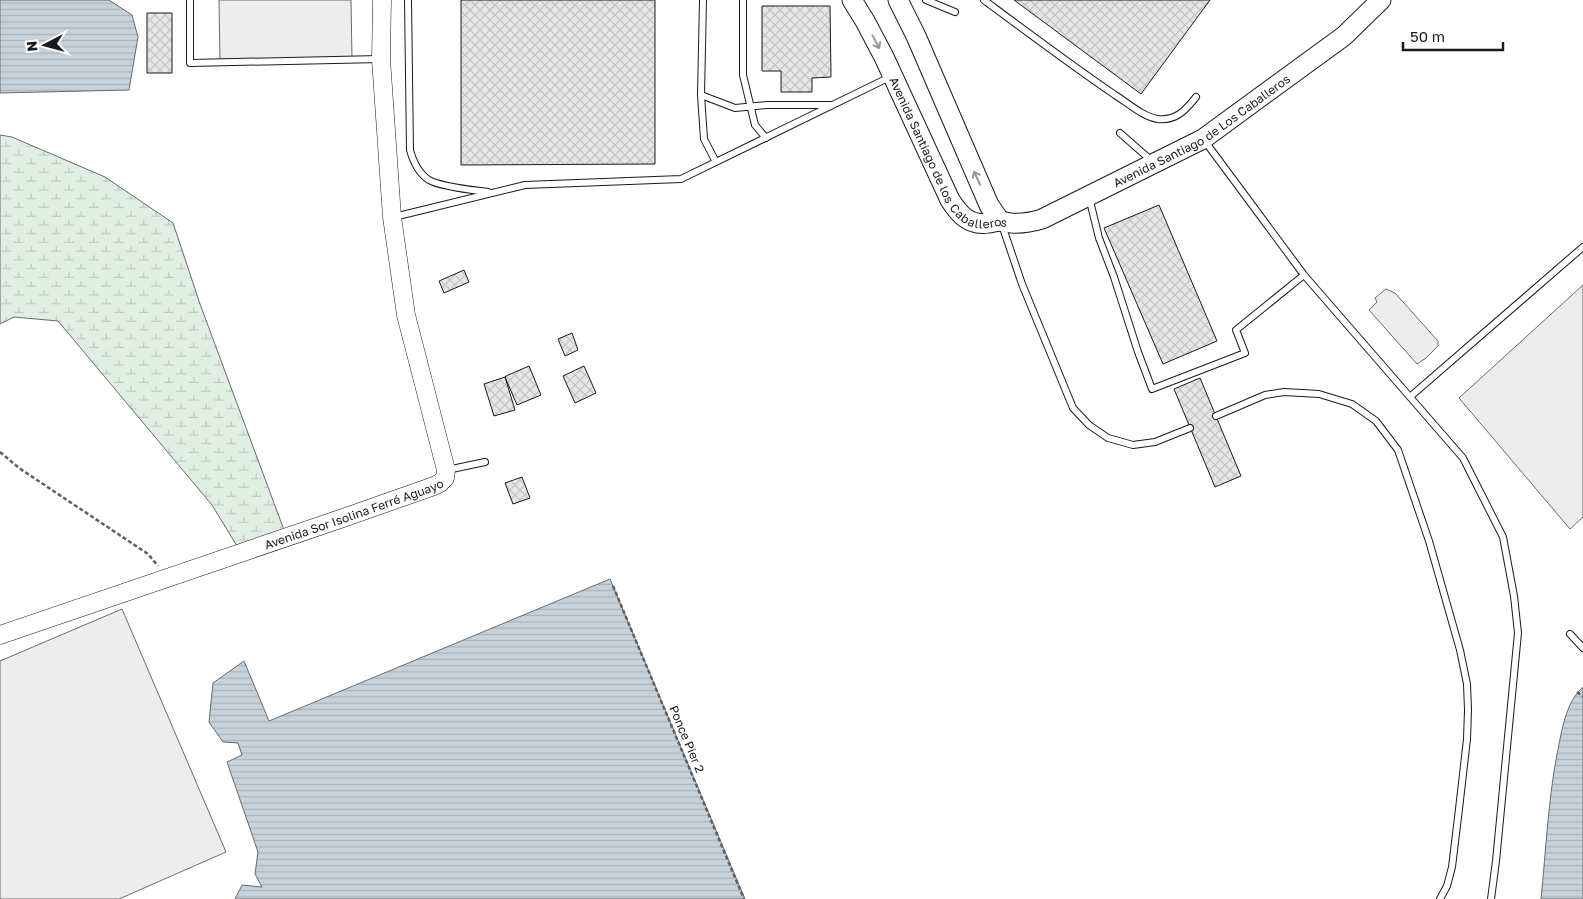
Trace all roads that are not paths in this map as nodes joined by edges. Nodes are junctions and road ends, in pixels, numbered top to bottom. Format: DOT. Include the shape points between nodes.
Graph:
graph roads {
  1 [pos="190,0"];
  2 [pos="382,0"];
  3 [pos="408,0"];
  4 [pos="703,0"];
  5 [pos="743,0"];
  6 [pos="852,0"];
  7 [pos="898,0"];
  8 [pos="926,0"];
  9 [pos="984,0"];
  10 [pos="1381,0"];
  11 [pos="955,12"];
  12 [pos="381,59"];
  13 [pos="893,76"];
  14 [pos="701,95"];
  15 [pos="1196,97"];
  16 [pos="833,105"];
  17 [pos="751,107"];
  18 [pos="1120,133"];
  19 [pos="766,138"];
  20 [pos="1204,139"];
  21 [pos="716,162"];
  22 [pos="1154,162"];
  23 [pos="491,193"];
  24 [pos="1088,196"];
  25 [pos="392,217"];
  26 [pos="1000,221"];
  27 [pos="1583,247"];
  28 [pos="1304,275"];
  29 [pos="1411,396"];
  30 [pos="1216,416"];
  31 [pos="1190,428"];
  32 [pos="485,462"];
  33 [pos="446,470"];
  34 [pos="1570,634"];
  35 [pos="0,635"];
  36 [pos="1583,648"];
  37 [pos="1440,899"];
  38 [pos="1491,899"];
  1 -- 12 [label="lane" via="190,63"];
  2 -- 12 [label="street, Avenida Sor Isolina Ferré Aguayo"];
  3 -- 23 [label="lane" via="412,159 430,181"];
  4 -- 14 [label="lane"];
  5 -- 17 [label="lane" via="743,75"];
  6 -- 13 [label="main road, Avenida Santiago de los Caballeros, one-way"];
  26 -- 7 [label="main road, Avenida Santiago de los Caballeros, one-way" via="986,197"];
  8 -- 11 [label="lane"];
  9 -- 15 [label="lane" via="1145,115 1156,119 1178,116"];
  10 -- 20 [label="main road, Avenida Santiago de Los Caballeros" via="1344,36"];
  12 -- 25 [label="street, Avenida Sor Isolina Ferré Aguayo"];
  13 -- 16 [label="lane"];
  13 -- 26 [label="main road, Avenida Santiago de los Caballeros" via="959,213 978,223"];
  14 -- 17 [label="lane" via="735,108"];
  14 -- 21 [label="lane" via="704,139"];
  16 -- 17 [label="lane"];
  16 -- 19 [label="lane"];
  17 -- 19 [label="lane" via="754,125"];
  18 -- 22 [label="lane"];
  19 -- 21 [label="lane"];
  20 -- 22 [label="main road, Avenida Santiago de Los Caballeros"];
  20 -- 28 [label="lane"];
  21 -- 23 [label="lane" via="681,179 525,185"];
  22 -- 24 [label="main road, Avenida Santiago de Los Caballeros"];
  23 -- 25 [label="lane"];
  24 -- 26 [label="main road, Avenida Santiago de Los Caballeros" via="1036,221 1014,224"];
  24 -- 28 [label="lane" via="1099,238 1152,389 1245,353 1236,330"];
  25 -- 33 [label="street, Avenida Sor Isolina Ferré Aguayo" via="406,314"];
  26 -- 31 [label="lane" via="1073,408 1088,425 1108,438 1133,445 1155,442"];
  27 -- 29 [label="lane"];
  28 -- 29 [label="lane"];
  29 -- 38 [label="lane" via="1463,458 1503,537 1514,596 1518,633"];
  30 -- 37 [label="lane" via="1265,396 1284,392 1319,394 1352,404 1376,421 1398,450 1429,541 1467,684 1468,720 1452,867"];
  32 -- 33 [label="lane"];
  33 -- 35 [label="street, Avenida Sor Isolina Ferré Aguayo" via="440,483"];
  34 -- 36 [label="lane"];
}
